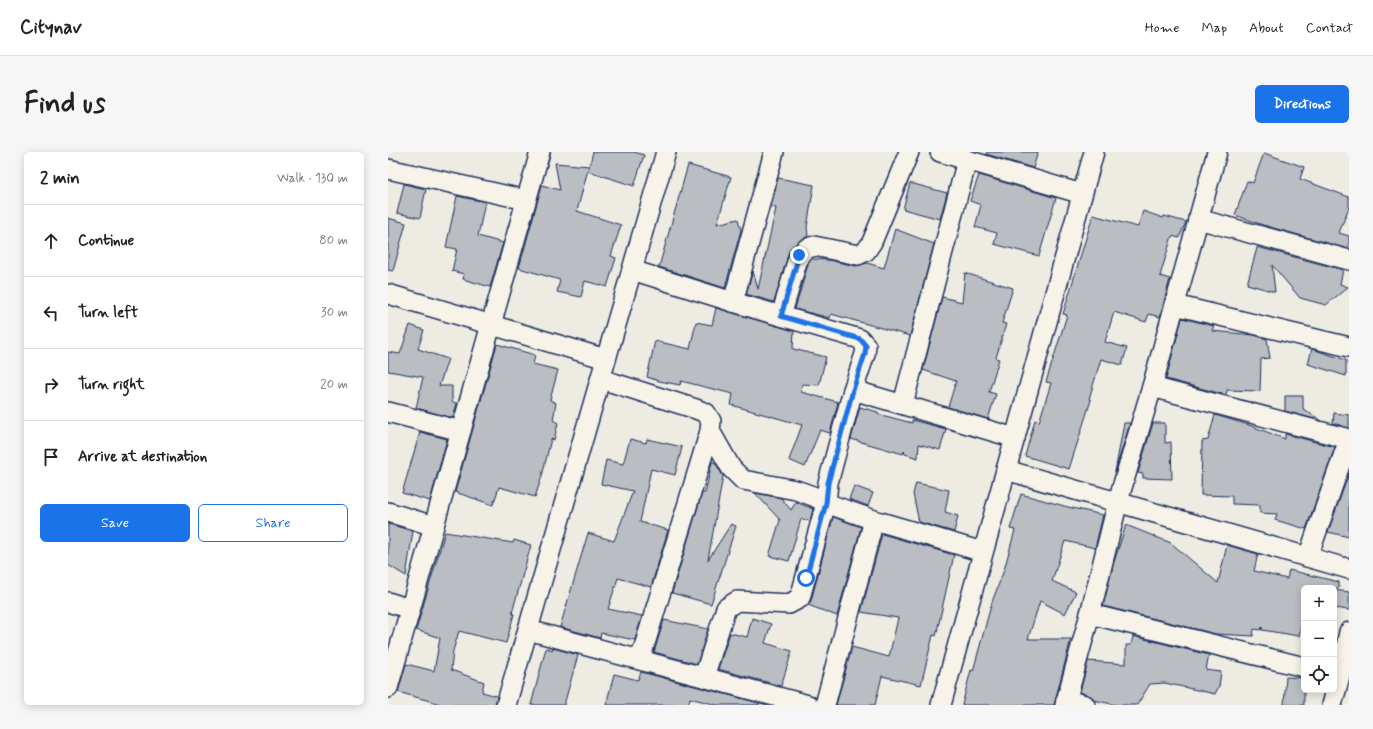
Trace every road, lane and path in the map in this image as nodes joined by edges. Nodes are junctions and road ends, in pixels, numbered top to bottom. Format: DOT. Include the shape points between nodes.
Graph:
graph roads {
  1 [pos="540,152"];
  2 [pos="666,152"];
  3 [pos="774,152"];
  4 [pos="908,152"];
  5 [pos="940,152"];
  6 [pos="1094,152"];
  7 [pos="1217,152"];
  8 [pos="967,160"];
  9 [pos="388,169"];
  10 [pos="1082,194"];
  11 [pos="526,200"];
  12 [pos="1198,219"];
  13 [pos="1349,260"];
  14 [pos="632,270"];
  15 [pos="388,294"];
  16 [pos="733,302"];
  17 [pos="1175,305"];
  18 [pos="781,316"];
  19 [pos="490,325"];
  20 [pos="1349,347"];
  21 [pos="606,359"];
  22 [pos="601,378"];
  23 [pos="1152,387"];
  24 [pos="853,390"];
  25 [pos="903,404"];
  26 [pos="388,412"];
  27 [pos="461,431"];
  28 [pos="710,431"];
  29 [pos="1015,438"];
  30 [pos="1349,439"];
  31 [pos="1006,470"];
  32 [pos="1118,502"];
  33 [pos="826,503"];
  34 [pos="388,512"];
  35 [pos="874,520"];
  36 [pos="434,526"];
  37 [pos="983,552"];
  38 [pos="1308,557"];
  39 [pos="1349,569"];
  40 [pos="388,602"];
  41 [pos="410,609"];
  42 [pos="1090,614"];
  43 [pos="528,630"];
  44 [pos="1349,632"];
  45 [pos="640,660"];
  46 [pos="1301,666"];
  47 [pos="1337,675"];
  48 [pos="704,677"];
  49 [pos="388,688"];
  50 [pos="1334,693"];
  51 [pos="1065,703"];
  52 [pos="506,705"];
  53 [pos="808,705"];
  54 [pos="825,705"];
  55 [pos="941,705"];
  56 [pos="1085,705"];
  57 [pos="1332,705"];
  1 -- 11 [label="street"];
  2 -- 14 [label="street"];
  3 -- 16 [label="street"];
  4 -- 18 [label="street" via="872,242 866,251 858,255 814,246 806,249 799,255"];
  5 -- 8 [label="street"];
  6 -- 10 [label="street"];
  7 -- 12 [label="street"];
  8 -- 10 [label="street"];
  8 -- 25 [label="street"];
  9 -- 11 [label="street"];
  10 -- 29 [label="street"];
  11 -- 19 [label="street"];
  12 -- 13 [label="street"];
  12 -- 17 [label="street"];
  14 -- 16 [label="street"];
  14 -- 21 [label="street"];
  15 -- 19 [label="street"];
  16 -- 18 [label="street"];
  17 -- 20 [label="street"];
  17 -- 23 [label="street"];
  18 -- 24 [label="street" via="864,342 865,354"];
  19 -- 21 [label="street"];
  19 -- 27 [label="street"];
  21 -- 22 [label="street"];
  22 -- 28 [label="street" via="706,413 712,421"];
  22 -- 43 [label="street"];
  23 -- 30 [label="street"];
  23 -- 32 [label="street"];
  24 -- 25 [label="street"];
  24 -- 33 [label="street" via="828,483"];
  25 -- 29 [label="street"];
  26 -- 27 [label="street"];
  27 -- 36 [label="street"];
  28 -- 33 [label="street" via="731,468 742,480 796,490"];
  28 -- 45 [label="street"];
  29 -- 31 [label="street"];
  30 -- 38 [label="street"];
  31 -- 32 [label="street"];
  31 -- 37 [label="street"];
  32 -- 38 [label="street"];
  32 -- 42 [label="street"];
  33 -- 35 [label="street"];
  33 -- 48 [label="street" via="800,598 789,604 737,601 726,608"];
  34 -- 36 [label="street"];
  35 -- 37 [label="street"];
  35 -- 54 [label="street"];
  36 -- 41 [label="street"];
  37 -- 55 [label="street"];
  38 -- 39 [label="street"];
  40 -- 41 [label="street"];
  41 -- 49 [label="street"];
  42 -- 46 [label="street"];
  42 -- 51 [label="street"];
  43 -- 45 [label="street"];
  43 -- 52 [label="street"];
  44 -- 47 [label="street"];
  45 -- 48 [label="street"];
  48 -- 53 [label="street"];
  50 -- 57 [label="street"];
  51 -- 56 [label="street"];
}
